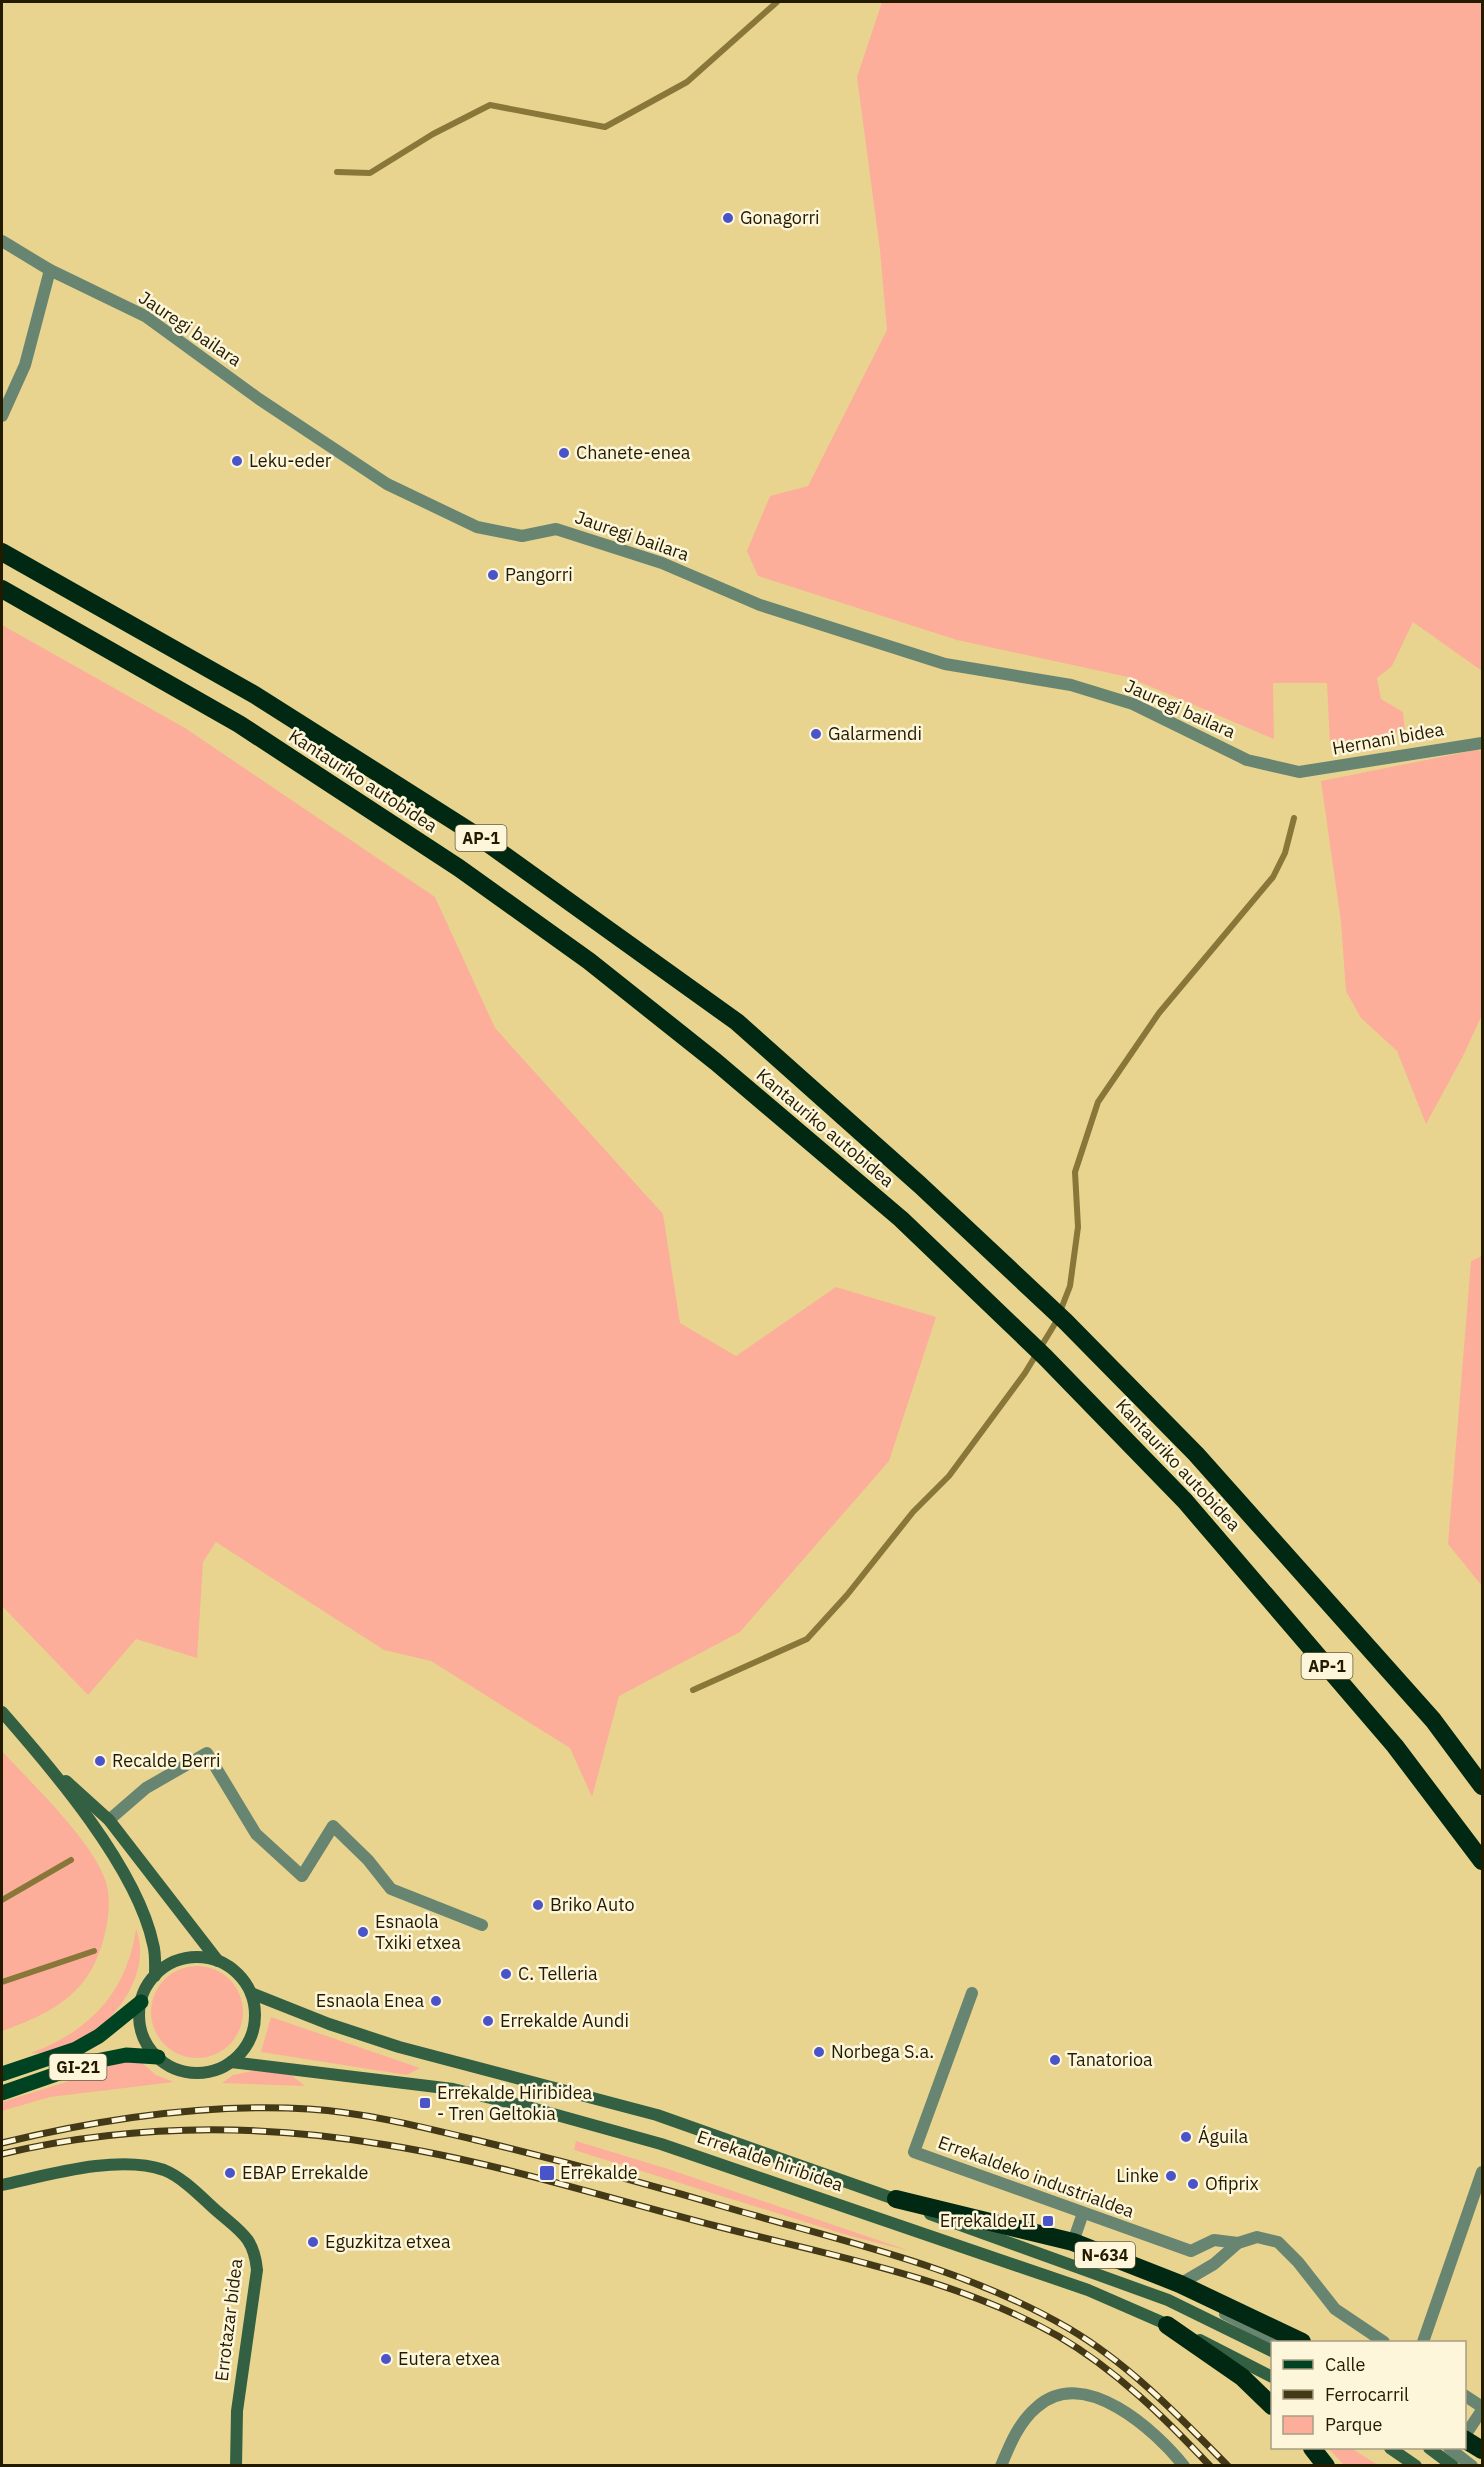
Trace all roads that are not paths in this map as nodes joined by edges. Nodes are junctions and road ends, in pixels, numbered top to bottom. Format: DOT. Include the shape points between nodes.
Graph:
graph roads {
  1 [pos="2,241"];
  2 [pos="50,270"];
  3 [pos="2,416"];
  4 [pos="2,552"];
  5 [pos="2,589"];
  6 [pos="1482,743"];
  7 [pos="1299,772"];
  8 [pos="2,1712"];
  9 [pos="48,1764"];
  10 [pos="1482,1786"];
  11 [pos="109,1820"];
  12 [pos="1482,1861"];
  13 [pos="482,1925"];
  14 [pos="218,1960"];
  15 [pos="155,1976"];
  16 [pos="250,1993"];
  17 [pos="972,1993"];
  18 [pos="141,2002"];
  19 [pos="158,2057"];
  20 [pos="231,2062"];
  21 [pos="2,2074"];
  22 [pos="2,2093"];
  23 [pos="1482,2172"];
  24 [pos="2,2185"];
  25 [pos="896,2199"];
  26 [pos="1083,2212"];
  27 [pos="1073,2242"];
  28 [pos="1238,2243"];
  29 [pos="1180,2284"];
  30 [pos="1167,2325"];
  31 [pos="1274,2341"];
  32 [pos="1298,2341"];
  33 [pos="1381,2341"];
  34 [pos="1423,2341"];
  35 [pos="1271,2351"];
  36 [pos="1271,2377"];
  37 [pos="1466,2397"];
  38 [pos="1271,2405"];
  39 [pos="1482,2409"];
  40 [pos="1466,2435"];
  41 [pos="1466,2439"];
  42 [pos="1313,2449"];
  43 [pos="1391,2449"];
  44 [pos="1430,2449"];
  45 [pos="1450,2449"];
  46 [pos="1482,2450"];
  47 [pos="236,2466"];
  48 [pos="1001,2466"];
  49 [pos="1184,2466"];
  50 [pos="1326,2466"];
  51 [pos="1416,2466"];
  52 [pos="1453,2466"];
  53 [pos="1472,2466"];
  1 -- 2 [label="street, Jauregi bailara"];
  2 -- 3 [label="street" via="25,365"];
  2 -- 7 [label="street, Jauregi bailara" via="145,316 259,399 387,484 477,527 522,536 556,529 662,563 760,605 945,664 1071,685 1133,704 1247,760"];
  4 -- 10 [label="highway, Kantauriko autobidea / AP-1" via="255,695 479,837 737,1022 1065,1321 1196,1454 1433,1720"];
  5 -- 12 [label="highway, Kantauriko autobidea / AP-1" via="239,724 459,868 589,961 716,1062 900,1219 1045,1357 1163,1478 1395,1746"];
  6 -- 7 [label="street, Hernani bidea"];
  8 -- 9 [label="main road"];
  9 -- 11 [label="main road"];
  9 -- 15 [label="main road" via="132,1888 153,1942"];
  11 -- 13 [label="street" via="146,1788 207,1753 256,1834 302,1876 333,1826 391,1889"];
  11 -- 14 [label="main road"];
  14 -- 15 [label="main road" via="181,1959"];
  14 -- 16 [label="main road" via="234,1970"];
  15 -- 18 [label="main road"];
  16 -- 20 [label="main road" via="255,2020 251,2038"];
  16 -- 25 [label="main road, Errekalde hiribidea" via="399,2047 657,2115"];
  17 -- 26 [label="street, Errekaldeko industrialdea" via="914,2152"];
  18 -- 19 [label="main road" via="141,2030"];
  18 -- 21 [label="main road, GI-21" via="76,2049"];
  19 -- 20 [label="main road" via="170,2066 201,2073"];
  19 -- 22 [label="main road, GI-21" via="126,2055 91,2062"];
  20 -- 30 [label="main road, Errekalde hiribidea" via="453,2090 528,2107 677,2150 1088,2290"];
  23 -- 34 [label="street"];
  24 -- 47 [label="main road, Errotazar bidea" via="80,2168 131,2165 165,2170 249,2239 256,2270 237,2411"];
  25 -- 27 [label="highway, N-634"];
  25 -- 35 [label="main road, Errekalde hiribidea" via="949,2222 1168,2300"];
  26 -- 27 [label="street"];
  26 -- 28 [label="street, Errekaldeko industrialdea" via="1191,2251 1214,2240"];
  27 -- 29 [label="highway, N-634"];
  28 -- 29 [label="street" via="1214,2264"];
  28 -- 33 [label="street, Errekaldeko industrialdea" via="1257,2237 1278,2242 1335,2309"];
  29 -- 31 [label="street"];
  29 -- 32 [label="highway, N-634"];
  30 -- 36 [label="main road, Errekalde hiribidea"];
  30 -- 38 [label="highway" via="1242,2378"];
  37 -- 39 [label="street"];
  39 -- 40 [label="street"];
  41 -- 46 [label="highway"];
  42 -- 50 [label="highway"];
  43 -- 51 [label="main road"];
  44 -- 52 [label="main road"];
  45 -- 53 [label="street"];
  48 -- 49 [label="street" via="1024,2419 1038,2405 1054,2396 1076,2394 1099,2398 1127,2412"];
}
